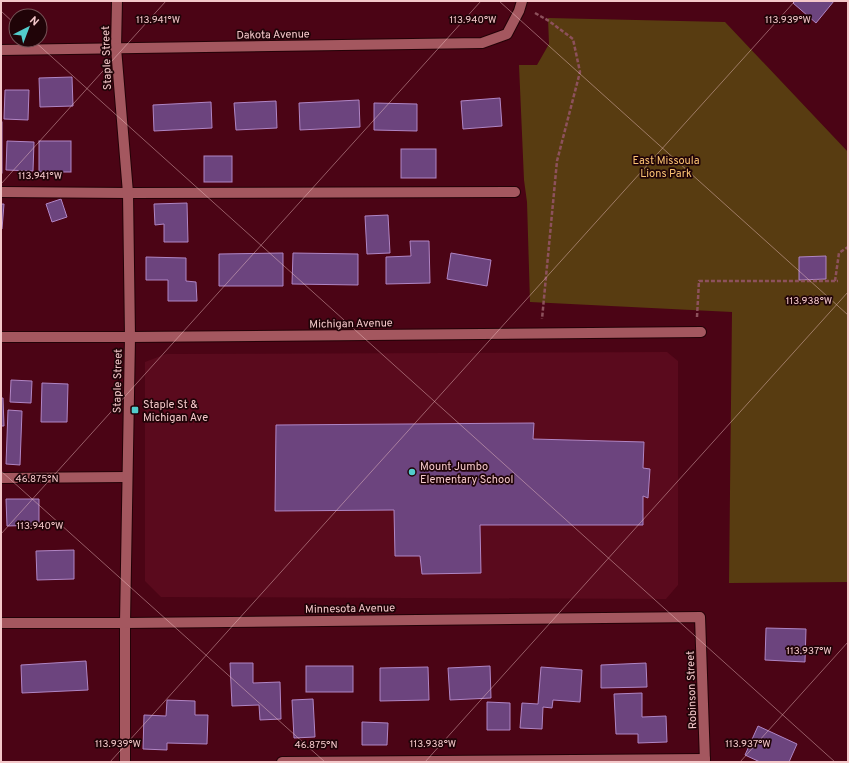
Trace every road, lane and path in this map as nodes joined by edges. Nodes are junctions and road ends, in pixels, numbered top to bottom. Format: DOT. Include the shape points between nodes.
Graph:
graph roads {
  1 [pos="117,1"];
  2 [pos="521,3"];
  3 [pos="116,48"];
  4 [pos="1,50"];
  5 [pos="1,192"];
  6 [pos="515,192"];
  7 [pos="128,193"];
  8 [pos="848,247"];
  9 [pos="699,332"];
  10 [pos="541,334"];
  11 [pos="1,337"];
  12 [pos="130,337"];
  13 [pos="1,478"];
  14 [pos="127,478"];
  15 [pos="700,617"];
  16 [pos="1,623"];
  17 [pos="125,623"];
  18 [pos="705,760"];
  19 [pos="125,762"];
  20 [pos="282,762"];
  1 -- 3 [label="street, Staple Street"];
  2 -- 3 [label="street, Dakota Avenue" via="507,34 482,43"];
  2 -- 10 [label="path" via="573,39 580,72 557,161"];
  3 -- 4 [label="street, Dakota Avenue"];
  3 -- 7 [label="street, Staple Street"];
  5 -- 7 [label="street"];
  6 -- 7 [label="street"];
  7 -- 12 [label="street, Staple Street"];
  8 -- 9 [label="path" via="838,253 836,281 699,281"];
  9 -- 10 [label="street, Michigan Avenue"];
  10 -- 12 [label="street, Michigan Avenue"];
  11 -- 12 [label="street, Michigan Avenue"];
  12 -- 14 [label="street, Staple Street"];
  13 -- 14 [label="street"];
  14 -- 17 [label="street, Staple Street"];
  15 -- 17 [label="street, Minnesota Avenue"];
  15 -- 18 [label="street, Robinson Street"];
  16 -- 17 [label="street, Minnesota Avenue"];
  17 -- 19 [label="street, Staple Street"];
  18 -- 20 [label="street"];
}
